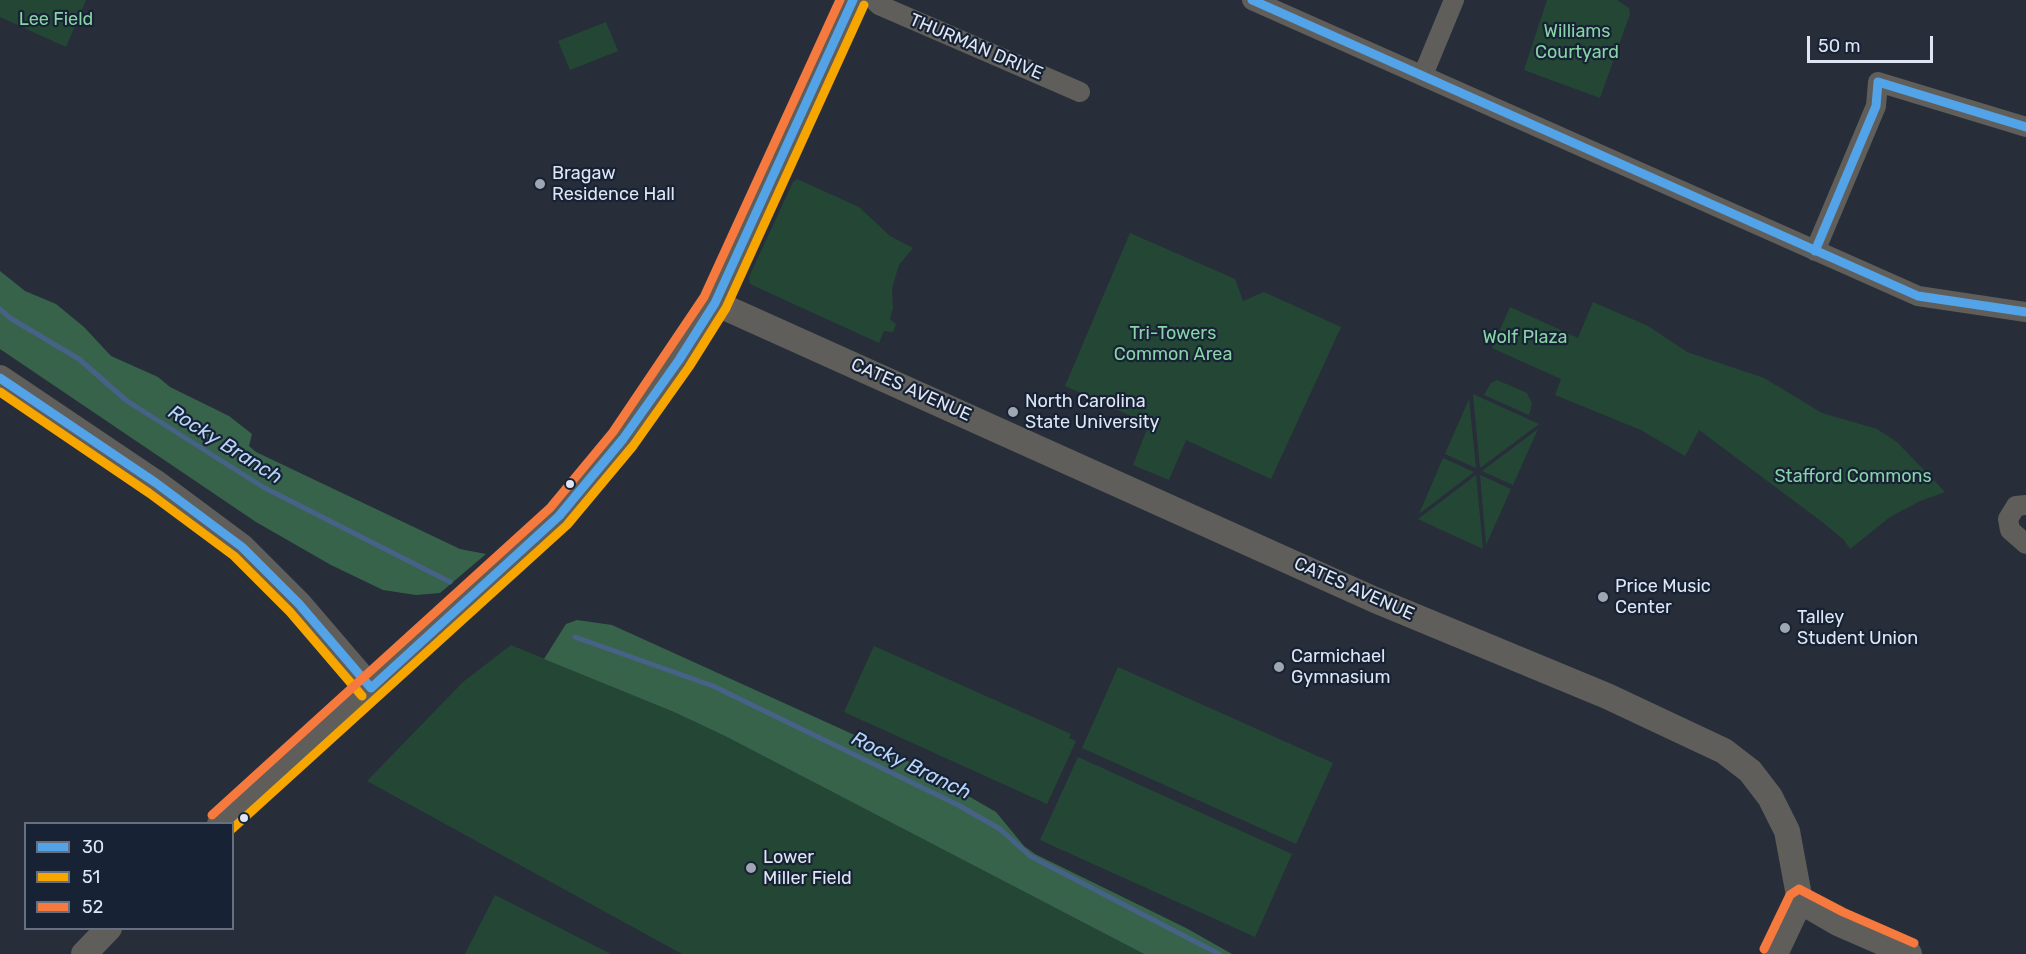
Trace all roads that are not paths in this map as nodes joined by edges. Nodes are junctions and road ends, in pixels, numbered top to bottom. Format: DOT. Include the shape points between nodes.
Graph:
graph roads {
  1 [pos="853,0"];
  2 [pos="873,0"];
  3 [pos="1252,0"];
  4 [pos="1454,0"];
  5 [pos="1423,75"];
  6 [pos="1080,92"];
  7 [pos="2026,127"];
  8 [pos="1815,251"];
  9 [pos="715,303"];
  10 [pos="2026,312"];
  11 [pos="0,378"];
  12 [pos="2026,505"];
  13 [pos="2026,544"];
  14 [pos="371,688"];
  15 [pos="222,822"];
  16 [pos="1800,901"];
  17 [pos="107,930"];
  18 [pos="84,954"];
  19 [pos="1775,954"];
  20 [pos="1909,954"];
  1 -- 9 [label="street"];
  2 -- 6 [label="street, THURMAN DRIVE"];
  3 -- 5 [label="street"];
  4 -- 5 [label="street"];
  5 -- 8 [label="street"];
  7 -- 8 [label="street" via="1878,82 1876,106"];
  8 -- 10 [label="street" via="1918,296"];
  9 -- 14 [label="street" via="623,439 559,516"];
  9 -- 16 [label="street, CATES AVENUE" via="1724,751 1750,771 1770,797 1787,831"];
  11 -- 14 [label="street" via="156,483 242,548 299,603"];
  12 -- 13 [label="street" via="2016,507 2008,519 2010,530"];
  14 -- 15 [label="street"];
  16 -- 19 [label="street"];
  16 -- 20 [label="street" via="1838,923"];
  17 -- 18 [label="street"];
}
